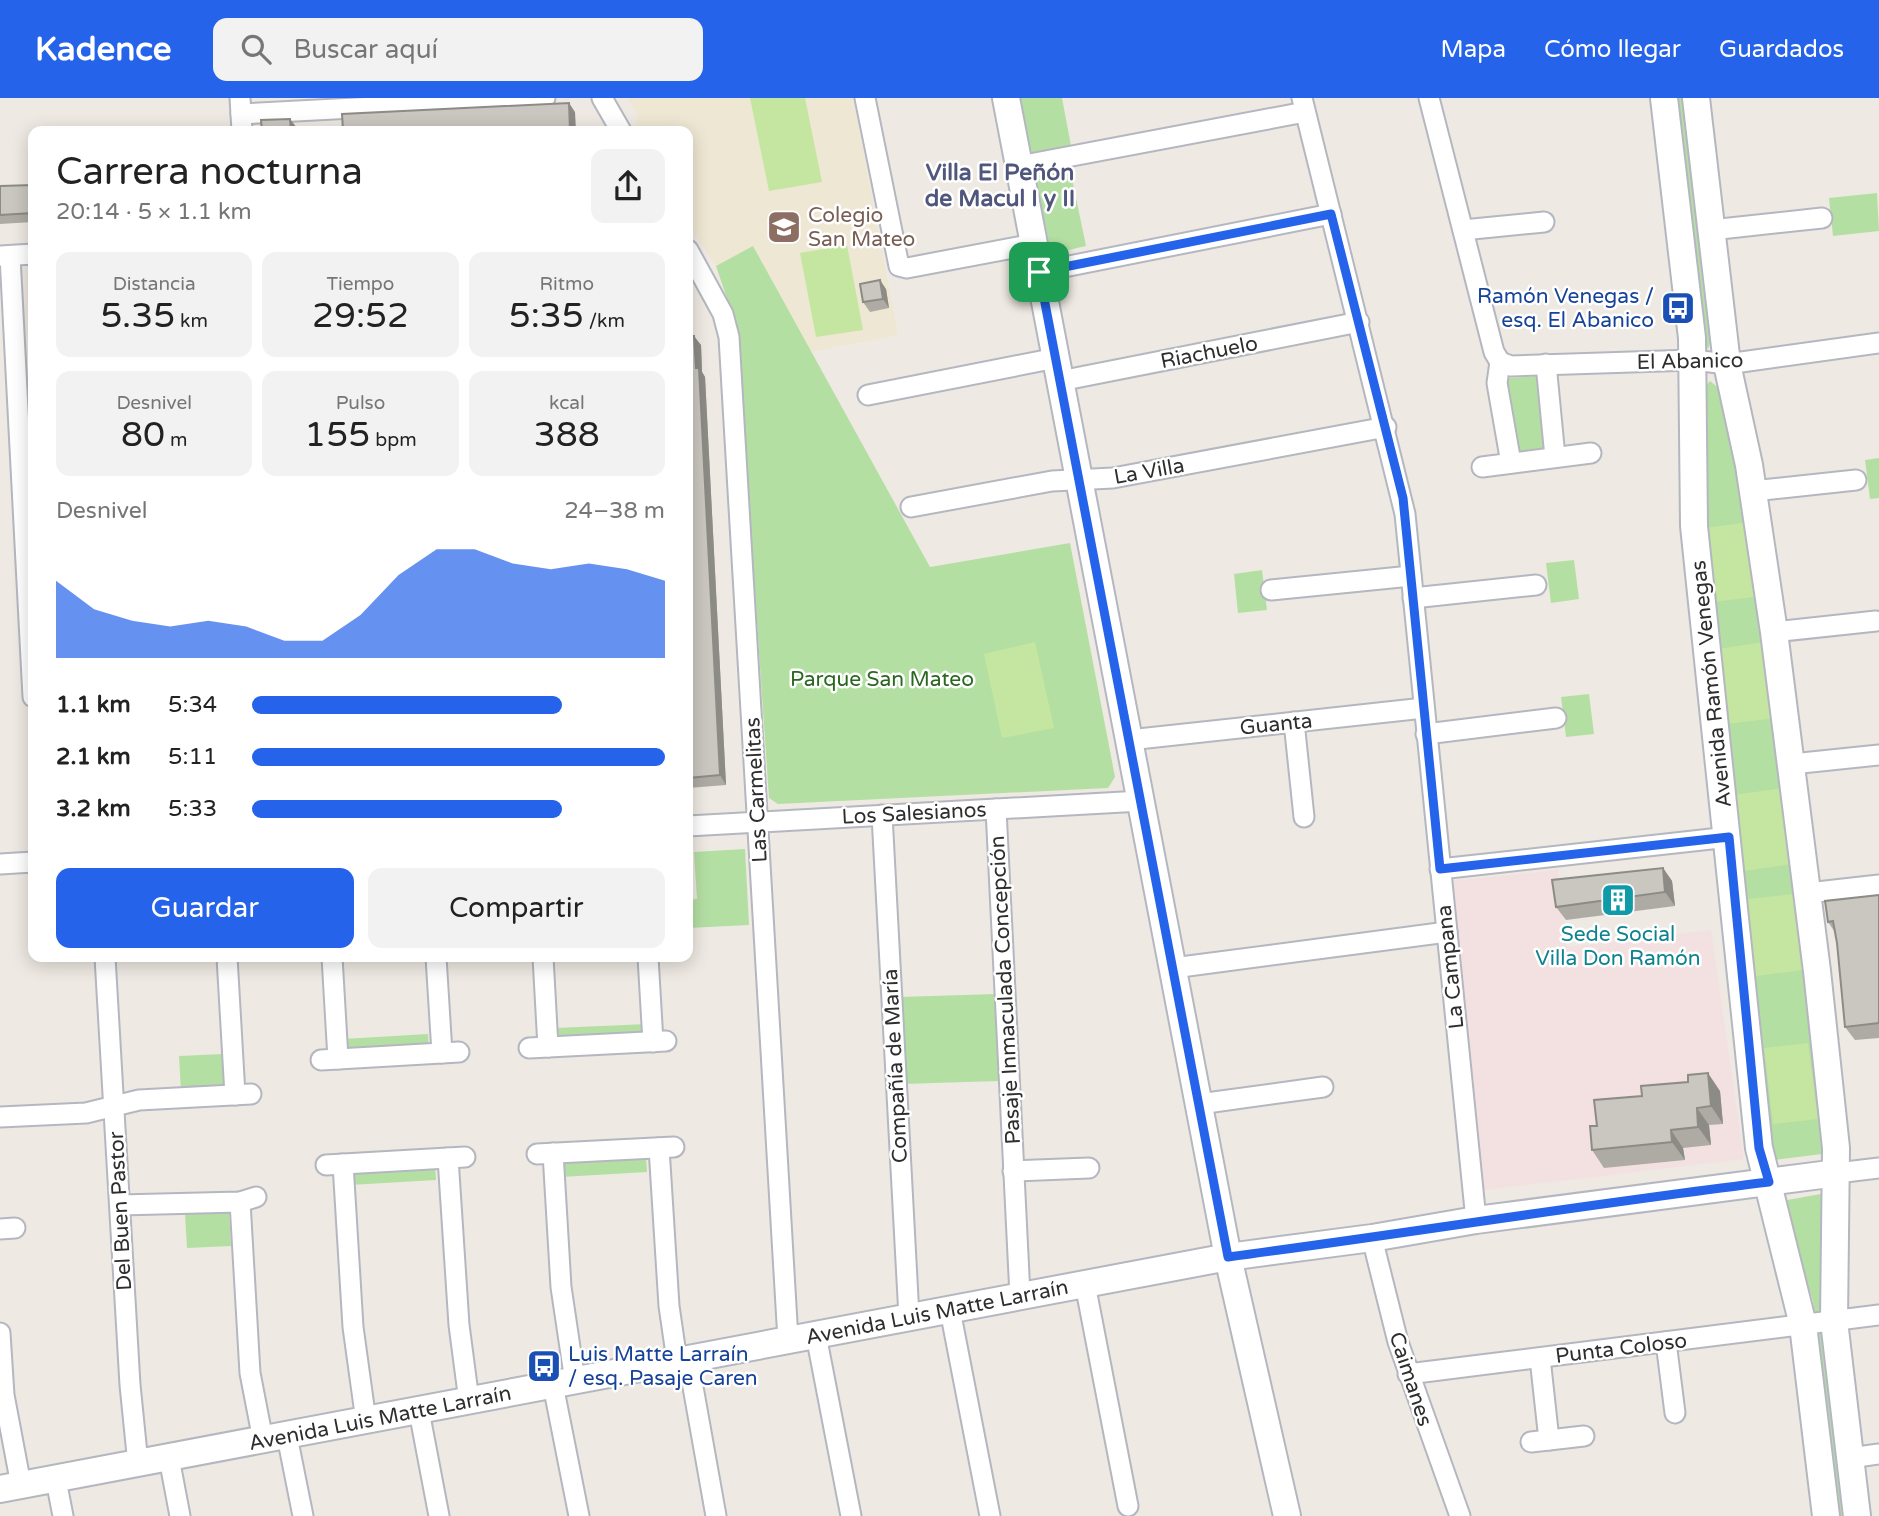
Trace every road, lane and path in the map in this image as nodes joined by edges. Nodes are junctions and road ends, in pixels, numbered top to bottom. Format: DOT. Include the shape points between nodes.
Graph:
graph roads {
  1 [pos="545,98"];
  2 [pos="602,98"];
  3 [pos="865,98"];
  4 [pos="1006,98"];
  5 [pos="1429,98"];
  6 [pos="1664,98"];
  7 [pos="1696,98"];
  8 [pos="1303,105"];
  9 [pos="241,114"];
  10 [pos="618,126"];
  11 [pos="1019,166"];
  12 [pos="1331,214"];
  13 [pos="1822,218"];
  14 [pos="1544,222"];
  15 [pos="1463,230"];
  16 [pos="1711,230"];
  17 [pos="1034,244"];
  18 [pos="28,254"];
  19 [pos="5,256"];
  20 [pos="693,259"];
  21 [pos="1039,272"];
  22 [pos="1359,322"];
  23 [pos="1879,343"];
  24 [pos="1693,360"];
  25 [pos="1500,362"];
  26 [pos="1546,364"];
  27 [pos="1727,364"];
  28 [pos="1058,370"];
  29 [pos="868,395"];
  30 [pos="1386,428"];
  31 [pos="1591,453"];
  32 [pos="1555,457"];
  33 [pos="1511,463"];
  34 [pos="1482,467"];
  35 [pos="1079,480"];
  36 [pos="1856,480"];
  37 [pos="1753,491"];
  38 [pos="911,507"];
  39 [pos="1411,576"];
  40 [pos="1536,585"];
  41 [pos="1271,590"];
  42 [pos="1413,598"];
  43 [pos="28,618"];
  44 [pos="1875,621"];
  45 [pos="1774,632"];
  46 [pos="1424,708"];
  47 [pos="1556,718"];
  48 [pos="1293,722"];
  49 [pos="1426,734"];
  50 [pos="1129,740"];
  51 [pos="1879,755"];
  52 [pos="1792,764"];
  53 [pos="1141,801"];
  54 [pos="996,809"];
  55 [pos="881,815"];
  56 [pos="1304,817"];
  57 [pos="758,822"];
  58 [pos="693,826"];
  59 [pos="1729,837"];
  60 [pos="28,862"];
  61 [pos="0,864"];
  62 [pos="1440,869"];
  63 [pos="1879,885"];
  64 [pos="1808,893"];
  65 [pos="1447,932"];
  66 [pos="106,962"];
  67 [pos="228,962"];
  68 [pos="332,962"];
  69 [pos="437,962"];
  70 [pos="543,962"];
  71 [pos="649,962"];
  72 [pos="1173,968"];
  73 [pos="1323,1087"];
  74 [pos="1199,1104"];
  75 [pos="114,1106"];
  76 [pos="0,1117"];
  77 [pos="1089,1168"];
  78 [pos="1879,1168"];
  79 [pos="1013,1171"];
  80 [pos="1837,1173"];
  81 [pos="1769,1182"];
  82 [pos="120,1206"];
  83 [pos="1476,1220"];
  84 [pos="1372,1238"];
  85 [pos="1228,1257"];
  86 [pos="1085,1284"];
  87 [pos="1020,1296"];
  88 [pos="950,1310"];
  89 [pos="1879,1315"];
  90 [pos="909,1317"];
  91 [pos="1834,1321"];
  92 [pos="1803,1325"];
  93 [pos="0,1333"];
  94 [pos="816,1335"];
  95 [pos="788,1340"];
  96 [pos="1666,1342"];
  97 [pos="0,1345"];
  98 [pos="1540,1358"];
  99 [pos="682,1360"];
  100 [pos="1409,1374"];
  101 [pos="564,1383"];
  102 [pos="469,1401"];
  103 [pos="419,1411"];
  104 [pos="1675,1413"];
  105 [pos="366,1421"];
  106 [pos="1584,1436"];
  107 [pos="275,1438"];
  108 [pos="1879,1454"];
  109 [pos="169,1458"];
  110 [pos="1850,1458"];
  111 [pos="138,1464"];
  112 [pos="57,1480"];
  113 [pos="10,1487"];
  114 [pos="1128,1506"];
  115 [pos="63,1516"];
  116 [pos="180,1516"];
  117 [pos="303,1516"];
  118 [pos="439,1516"];
  119 [pos="579,1516"];
  120 [pos="716,1516"];
  121 [pos="850,1516"];
  122 [pos="990,1516"];
  123 [pos="1287,1516"];
  124 [pos="1461,1516"];
  125 [pos="1825,1516"];
  126 [pos="1857,1516"];
  1 -- 9 [label="street"];
  2 -- 10 [label="street"];
  3 -- 17 [label="street" via="899,266"];
  4 -- 11 [label="street"];
  5 -- 15 [label="street"];
  6 -- 24 [label="street, Avenida Ramón Venegas"];
  7 -- 16 [label="street"];
  8 -- 11 [label="street"];
  8 -- 12 [label="street, La Campana"];
  11 -- 17 [label="street"];
  12 -- 21 [label="street"];
  12 -- 22 [label="street, La Campana"];
  13 -- 16 [label="street"];
  14 -- 15 [label="street"];
  15 -- 25 [label="street"];
  16 -- 27 [label="street"];
  17 -- 21 [label="street"];
  18 -- 19 [label="street"];
  19 -- 43 [label="street"];
  20 -- 57 [label="street, Las Carmelitas" via="723,314 729,337"];
  21 -- 28 [label="street"];
  22 -- 28 [label="street, Riachuelo"];
  22 -- 30 [label="street, La Campana"];
  23 -- 27 [label="street, El Abanico"];
  24 -- 26 [label="street, El Abanico"];
  24 -- 27 [label="street, El Abanico"];
  24 -- 59 [label="street, Avenida Ramón Venegas" via="1693,526"];
  25 -- 26 [label="street, El Abanico" via="1511,366"];
  25 -- 33 [label="street" via="1497,383"];
  26 -- 32 [label="street"];
  27 -- 37 [label="street"];
  28 -- 29 [label="street, Riachuelo"];
  28 -- 35 [label="street"];
  30 -- 35 [label="street, La Villa" via="1113,478"];
  30 -- 39 [label="street, La Campana" via="1403,498"];
  31 -- 32 [label="street"];
  32 -- 33 [label="street"];
  33 -- 34 [label="street"];
  35 -- 38 [label="street, La Villa"];
  35 -- 50 [label="street"];
  36 -- 37 [label="street"];
  37 -- 45 [label="street"];
  39 -- 41 [label="street"];
  39 -- 42 [label="street, La Campana"];
  40 -- 42 [label="street"];
  42 -- 46 [label="street, La Campana"];
  44 -- 45 [label="street"];
  45 -- 52 [label="street"];
  46 -- 48 [label="street, Guanta"];
  46 -- 49 [label="street, La Campana"];
  47 -- 49 [label="street"];
  48 -- 50 [label="street, Guanta"];
  48 -- 56 [label="street"];
  49 -- 62 [label="street, La Campana"];
  50 -- 53 [label="street"];
  51 -- 52 [label="street"];
  52 -- 64 [label="street"];
  53 -- 54 [label="street, Los Salesianos"];
  53 -- 72 [label="street"];
  54 -- 55 [label="street, Los Salesianos"];
  54 -- 79 [label="street, Pasaje Inmaculada Concepción"];
  55 -- 57 [label="street, Los Salesianos"];
  55 -- 90 [label="street, Compañía de María"];
  57 -- 58 [label="street, Los Salesianos"];
  57 -- 95 [label="street, Las Carmelitas"];
  59 -- 62 [label="street"];
  59 -- 81 [label="street, Avenida Ramón Venegas" via="1759,1148"];
  60 -- 61 [label="street"];
  62 -- 65 [label="street, La Campana"];
  63 -- 64 [label="street"];
  64 -- 80 [label="street"];
  65 -- 72 [label="street"];
  65 -- 83 [label="street, La Campana"];
  66 -- 75 [label="street, Del Buen Pastor"];
  67 -- 75 [label="street" via="243,1095 139,1100"];
  68 -- 69 [label="street" via="330,1060 450,1053"];
  70 -- 71 [label="street" via="539,1048 660,1042"];
  72 -- 74 [label="street"];
  73 -- 74 [label="street"];
  74 -- 85 [label="street"];
  75 -- 76 [label="street" via="86,1113"];
  75 -- 82 [label="street, Del Buen Pastor"];
  77 -- 79 [label="street, Pasaje Inmaculada Concepción"];
  78 -- 80 [label="street, Avenida Luis Matte Larraín"];
  79 -- 87 [label="street, Pasaje Inmaculada Concepción"];
  80 -- 81 [label="street, Avenida Luis Matte Larraín"];
  80 -- 91 [label="street"];
  81 -- 83 [label="street, Avenida Luis Matte Larraín"];
  81 -- 92 [label="street, Avenida Ramón Venegas"];
  82 -- 107 [label="street" via="248,1199 250,1373"];
  82 -- 111 [label="street, Del Buen Pastor"];
  83 -- 84 [label="street, Avenida Luis Matte Larraín"];
  84 -- 85 [label="street, Avenida Luis Matte Larraín"];
  84 -- 100 [label="street, Caimanes"];
  85 -- 86 [label="street, Avenida Luis Matte Larraín"];
  85 -- 123 [label="street"];
  86 -- 87 [label="street, Avenida Luis Matte Larraín"];
  86 -- 114 [label="street"];
  87 -- 88 [label="street, Avenida Luis Matte Larraín"];
  88 -- 90 [label="street, Avenida Luis Matte Larraín"];
  88 -- 122 [label="street"];
  89 -- 91 [label="street, Punta Coloso"];
  90 -- 94 [label="street, Avenida Luis Matte Larraín"];
  91 -- 92 [label="street, Punta Coloso"];
  91 -- 110 [label="street"];
  92 -- 96 [label="street, Punta Coloso"];
  92 -- 125 [label="street, Avenida Ramón Venegas"];
  93 -- 97 [label="street"];
  94 -- 95 [label="street, Avenida Luis Matte Larraín"];
  94 -- 121 [label="street"];
  95 -- 99 [label="street, Avenida Luis Matte Larraín"];
  96 -- 98 [label="street, Punta Coloso"];
  96 -- 104 [label="street"];
  97 -- 113 [label="street"];
  98 -- 100 [label="street, Punta Coloso"];
  98 -- 106 [label="street" via="1540,1441"];
  99 -- 101 [label="street, Avenida Luis Matte Larraín"];
  99 -- 101 [label="street" via="669,1306 667,1147 545,1154 561,1287"];
  99 -- 120 [label="street"];
  100 -- 124 [label="street, Caimanes"];
  101 -- 102 [label="street, Avenida Luis Matte Larraín"];
  101 -- 119 [label="street"];
  102 -- 103 [label="street, Avenida Luis Matte Larraín"];
  102 -- 105 [label="street" via="459,1334 457,1157 334,1165"];
  103 -- 105 [label="street, Avenida Luis Matte Larraín"];
  103 -- 118 [label="street"];
  105 -- 107 [label="street, Avenida Luis Matte Larraín"];
  107 -- 109 [label="street, Avenida Luis Matte Larraín"];
  107 -- 117 [label="street"];
  108 -- 110 [label="street"];
  109 -- 111 [label="street, Avenida Luis Matte Larraín"];
  109 -- 116 [label="street"];
  110 -- 126 [label="street"];
  111 -- 112 [label="street, Avenida Luis Matte Larraín"];
  112 -- 113 [label="street, Avenida Luis Matte Larraín"];
  112 -- 115 [label="street"];
}
